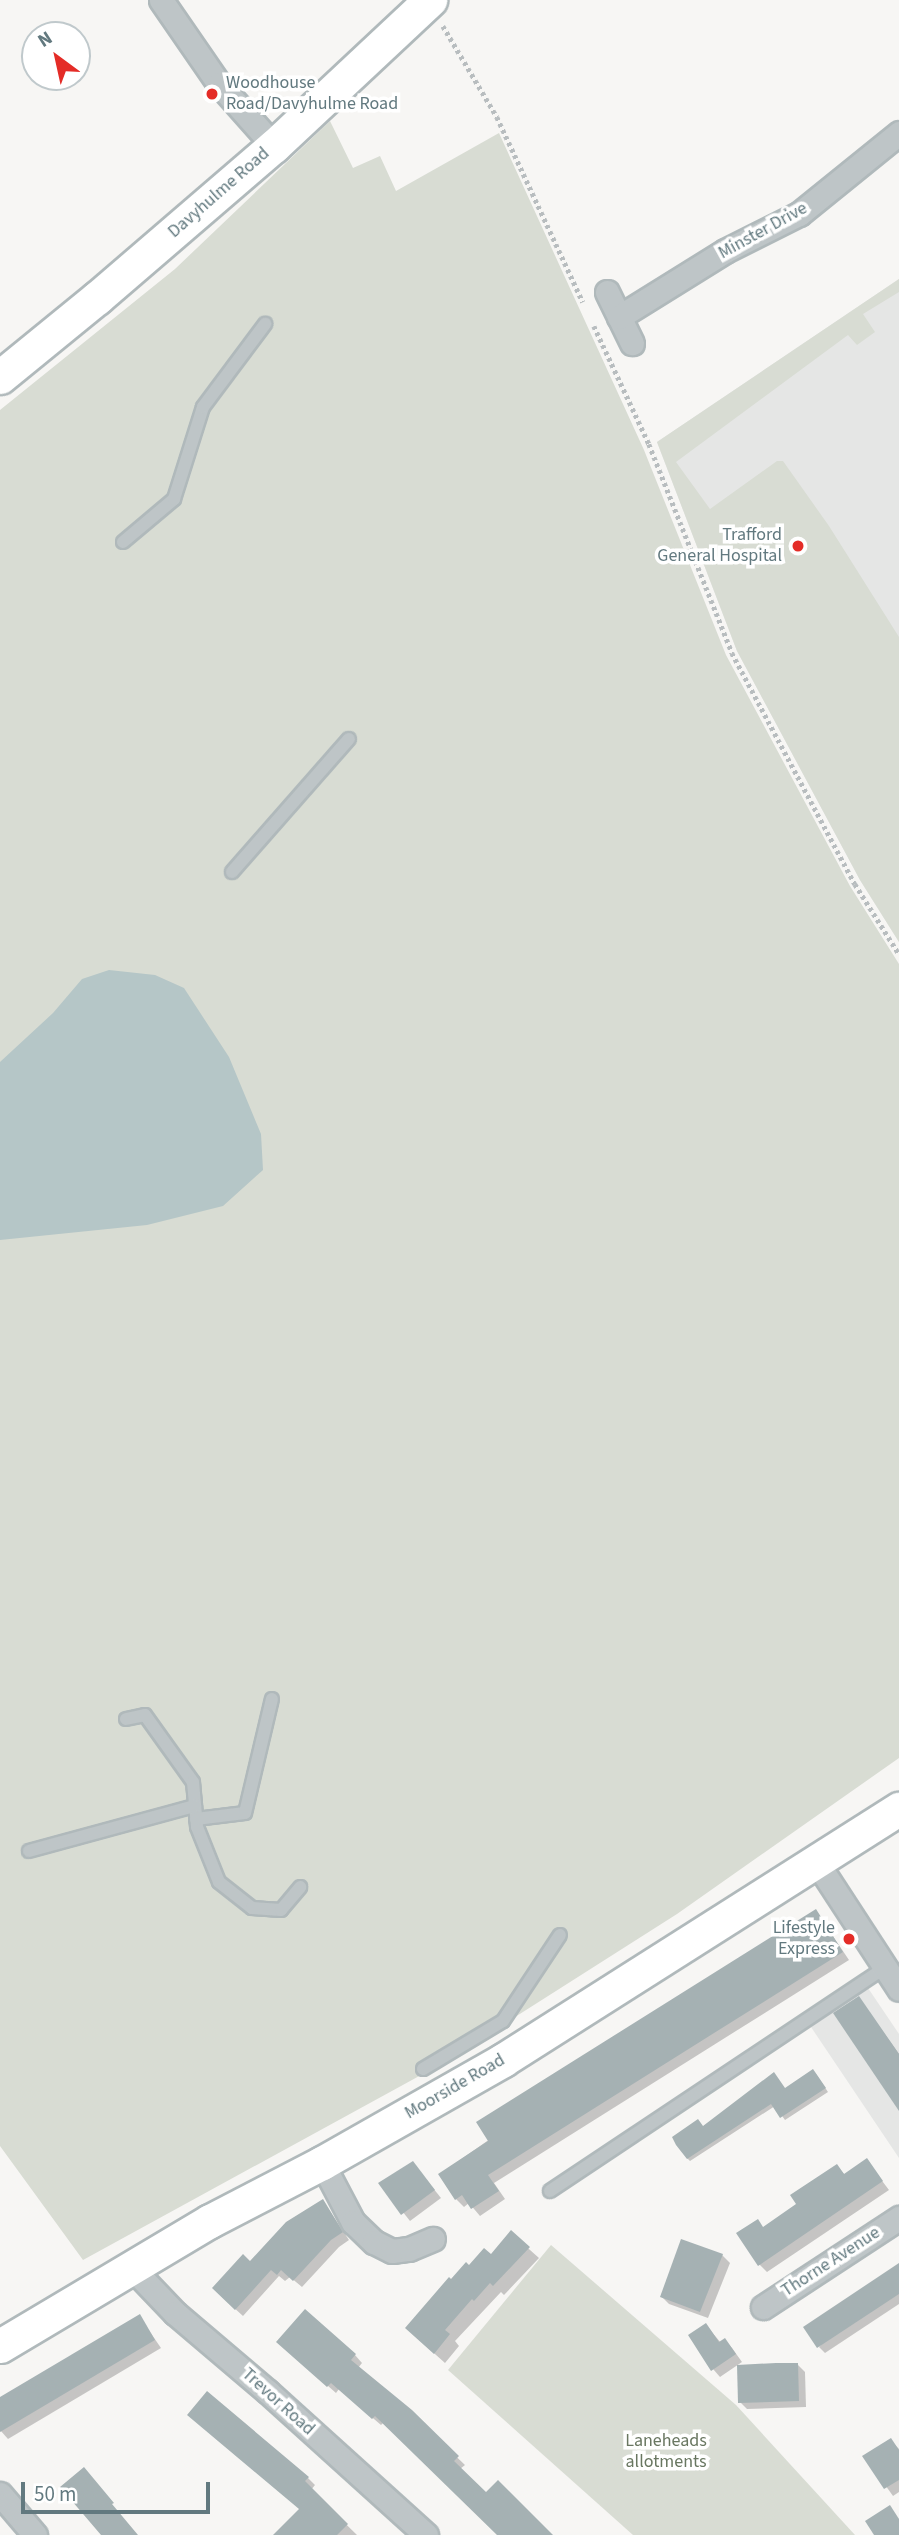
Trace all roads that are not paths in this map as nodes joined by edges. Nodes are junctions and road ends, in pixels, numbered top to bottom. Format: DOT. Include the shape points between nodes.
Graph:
graph roads {
  1 [pos="161,0"];
  2 [pos="429,1"];
  3 [pos="899,132"];
  4 [pos="274,146"];
  5 [pos="607,292"];
  6 [pos="619,317"];
  7 [pos="265,324"];
  8 [pos="632,343"];
  9 [pos="0,377"];
  10 [pos="123,542"];
  11 [pos="349,739"];
  12 [pos="232,872"];
  13 [pos="272,1699"];
  14 [pos="126,1719"];
  15 [pos="899,1809"];
  16 [pos="196,1813"];
  17 [pos="29,1851"];
  18 [pos="817,1863"];
  19 [pos="300,1886"];
  20 [pos="559,1935"];
  21 [pos="886,1968"];
  22 [pos="899,1989"];
  23 [pos="423,2069"];
  24 [pos="322,2163"];
  25 [pos="550,2192"];
  26 [pos="899,2218"];
  27 [pos="433,2239"];
  28 [pos="131,2267"];
  29 [pos="763,2307"];
  30 [pos="0,2346"];
  31 [pos="0,2494"];
  32 [pos="35,2535"];
  33 [pos="426,2535"];
  1 -- 4 [label="street" via="219,84"];
  2 -- 4 [label="street, Davyhulme Road"];
  3 -- 6 [label="street, Minster Drive" via="799,214 725,251"];
  4 -- 9 [label="street, Davyhulme Road"];
  5 -- 6 [label="street"];
  6 -- 8 [label="street"];
  7 -- 10 [label="lane" via="203,407 174,499"];
  11 -- 12 [label="lane"];
  13 -- 16 [label="lane" via="245,1813"];
  14 -- 16 [label="lane" via="145,1715 193,1782"];
  15 -- 18 [label="street, Moorside Road"];
  16 -- 17 [label="lane"];
  16 -- 19 [label="lane" via="219,1882 252,1908 281,1910"];
  18 -- 21 [label="street"];
  18 -- 24 [label="street, Moorside Road" via="503,2060"];
  20 -- 23 [label="lane" via="503,2021"];
  21 -- 22 [label="street"];
  21 -- 25 [label="lane"];
  24 -- 27 [label="street" via="353,2222 374,2242 392,2251"];
  24 -- 28 [label="street, Moorside Road"];
  26 -- 29 [label="street, Thorne Avenue"];
  28 -- 30 [label="street, Moorside Road"];
  28 -- 33 [label="street, Trevor Road" via="175,2313"];
  31 -- 32 [label="street"];
}
